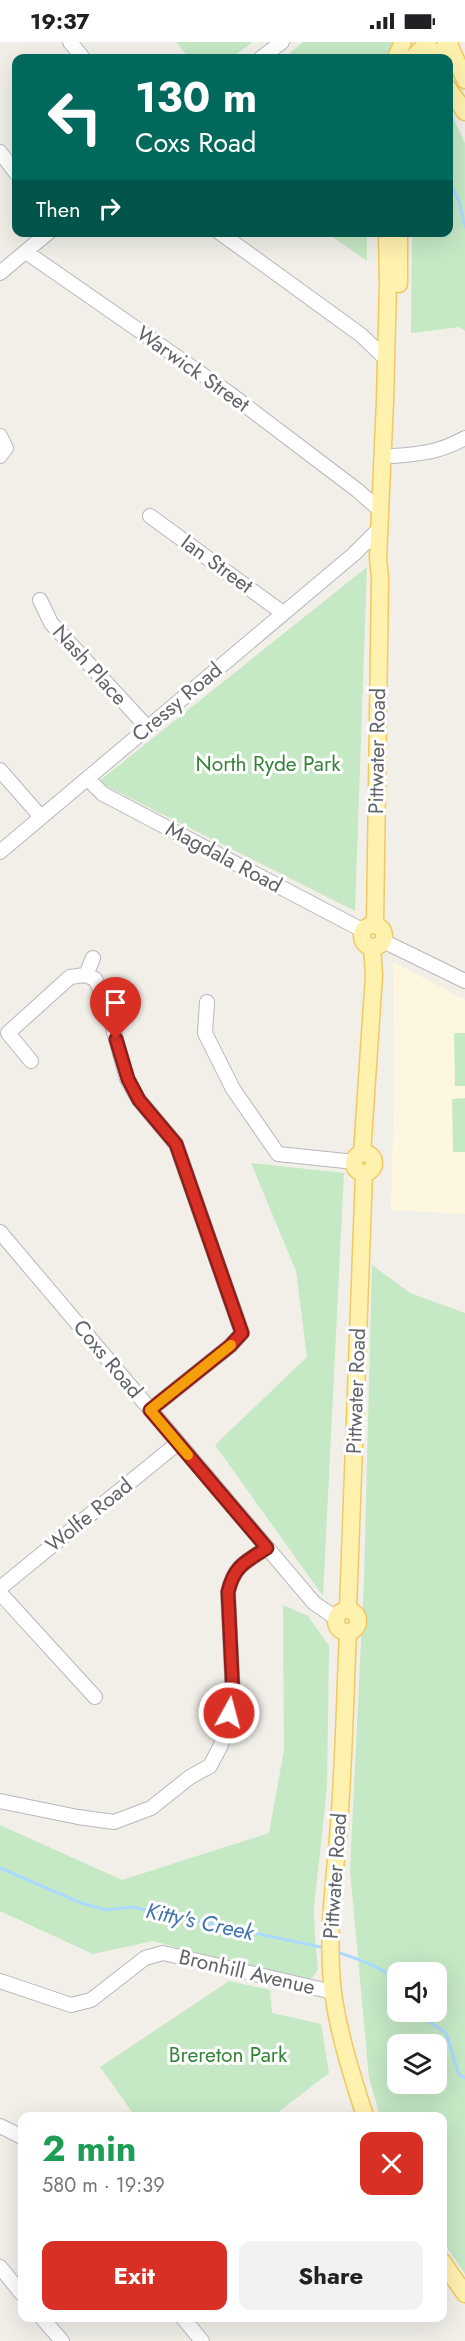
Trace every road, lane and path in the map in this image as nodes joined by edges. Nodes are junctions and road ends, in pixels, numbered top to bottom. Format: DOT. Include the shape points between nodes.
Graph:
graph roads {
  1 [pos="70,42"];
  2 [pos="282,42"];
  3 [pos="428,42"];
  4 [pos="449,43"];
  5 [pos="80,54"];
  6 [pos="266,54"];
  7 [pos="417,54"];
  8 [pos="438,54"];
  9 [pos="465,80"];
  10 [pos="453,95"];
  11 [pos="465,112"];
  12 [pos="0,152"];
  13 [pos="12,168"];
  14 [pos="44,237"];
  15 [pos="226,237"];
  16 [pos="387,237"];
  17 [pos="399,237"];
  18 [pos="26,252"];
  19 [pos="0,273"];
  20 [pos="386,327"];
  21 [pos="361,335"];
  22 [pos="386,359"];
  23 [pos="385,429"];
  24 [pos="0,436"];
  25 [pos="465,438"];
  26 [pos="0,456"];
  27 [pos="393,456"];
  28 [pos="382,478"];
  29 [pos="357,490"];
  30 [pos="150,516"];
  31 [pos="380,520"];
  32 [pos="354,554"];
  33 [pos="378,558"];
  34 [pos="380,578"];
  35 [pos="40,600"];
  36 [pos="283,613"];
  37 [pos="147,727"];
  38 [pos="0,770"];
  39 [pos="88,779"];
  40 [pos="40,817"];
  41 [pos="0,852"];
  42 [pos="369,928"];
  43 [pos="378,944"];
  44 [pos="93,958"];
  45 [pos="86,975"];
  46 [pos="465,981"];
  47 [pos="207,1002"];
  48 [pos="31,1061"];
  49 [pos="360,1163"];
  50 [pos="0,1232"];
  51 [pos="150,1410"];
  52 [pos="178,1443"];
  53 [pos="267,1548"];
  54 [pos="0,1588"];
  55 [pos="0,1593"];
  56 [pos="342,1613"];
  57 [pos="96,1697"];
  58 [pos="0,1801"];
  59 [pos="0,1981"];
  60 [pos="333,1992"];
  61 [pos="364,2112"];
  62 [pos="0,2126"];
  63 [pos="18,2135"];
  64 [pos="0,2267"];
  65 [pos="447,2268"];
  66 [pos="18,2289"];
  67 [pos="465,2294"];
  68 [pos="45,2322"];
  69 [pos="186,2322"];
  70 [pos="62,2341"];
  71 [pos="202,2341"];
  1 -- 5 [label="street"];
  2 -- 6 [label="street"];
  3 -- 7 [label="main road"];
  4 -- 8 [label="main road"];
  4 -- 9 [label="main road"];
  10 -- 11 [label="main road"];
  12 -- 13 [label="street"];
  14 -- 18 [label="street"];
  15 -- 21 [label="street"];
  16 -- 20 [label="main road, Pittwater Road"];
  17 -- 27 [label="main road, Pittwater Road"];
  18 -- 19 [label="street"];
  18 -- 29 [label="street, Warwick Street" via="229,393"];
  20 -- 21 [label="street"];
  20 -- 22 [label="main road, Pittwater Road"];
  21 -- 22 [label="street"];
  22 -- 23 [label="main road, Pittwater Road"];
  23 -- 27 [label="street"];
  23 -- 28 [label="main road, Pittwater Road"];
  24 -- 26 [label="street" via="6,448"];
  25 -- 27 [label="street" via="445,449"];
  27 -- 28 [label="street"];
  27 -- 34 [label="main road, Pittwater Road"];
  28 -- 29 [label="street" via="375,487"];
  28 -- 31 [label="main road, Pittwater Road"];
  29 -- 31 [label="street, Warwick Street"];
  30 -- 36 [label="street, Ian Street"];
  31 -- 32 [label="street, Cressy Road"];
  31 -- 33 [label="main road, Pittwater Road"];
  32 -- 33 [label="street" via="366,549"];
  32 -- 36 [label="street, Cressy Road"];
  33 -- 34 [label="main road, Pittwater Road"];
  34 -- 42 [label="main road, Pittwater Road"];
  35 -- 37 [label="street, Nash Place" via="51,623"];
  36 -- 37 [label="street, Cressy Road"];
  37 -- 39 [label="street, Cressy Road"];
  38 -- 40 [label="street"];
  39 -- 40 [label="street, Cressy Road"];
  39 -- 42 [label="street, Magdala Road" via="103,794"];
  40 -- 41 [label="street, Cressy Road"];
  42 -- 43 [label="main road" via="364,941"];
  43 -- 46 [label="street"];
  43 -- 49 [label="main road, Pittwater Road"];
  44 -- 45 [label="street"];
  45 -- 48 [label="street" via="70,977 8,1033"];
  45 -- 51 [label="street" via="96,979 105,999 128,1079 139,1100 176,1144 242,1333"];
  47 -- 49 [label="street" via="205,1033 233,1089 278,1154"];
  49 -- 56 [label="main road, Pittwater Road"];
  50 -- 51 [label="street, Coxs Road"];
  51 -- 52 [label="street, Coxs Road"];
  52 -- 53 [label="street, Coxs Road"];
  52 -- 54 [label="street, Wolfe Road"];
  53 -- 56 [label="street, Coxs Road" via="314,1603"];
  53 -- 58 [label="street" via="232,1575 228,1592 233,1696 221,1745 210,1766 151,1808 114,1822"];
  55 -- 57 [label="street"];
  56 -- 60 [label="main road, Pittwater Road" via="354,1612 359,1619 356,1628 348,1632 339,1825 331,1896"];
  59 -- 60 [label="street, Bronhill Avenue" via="71,2005 91,2000 145,1958 163,1953"];
  60 -- 61 [label="main road, Pittwater Road" via="341,2040"];
  62 -- 63 [label="street"];
  64 -- 66 [label="street"];
  65 -- 67 [label="main road"];
  68 -- 70 [label="street"];
  69 -- 71 [label="street"];
}
